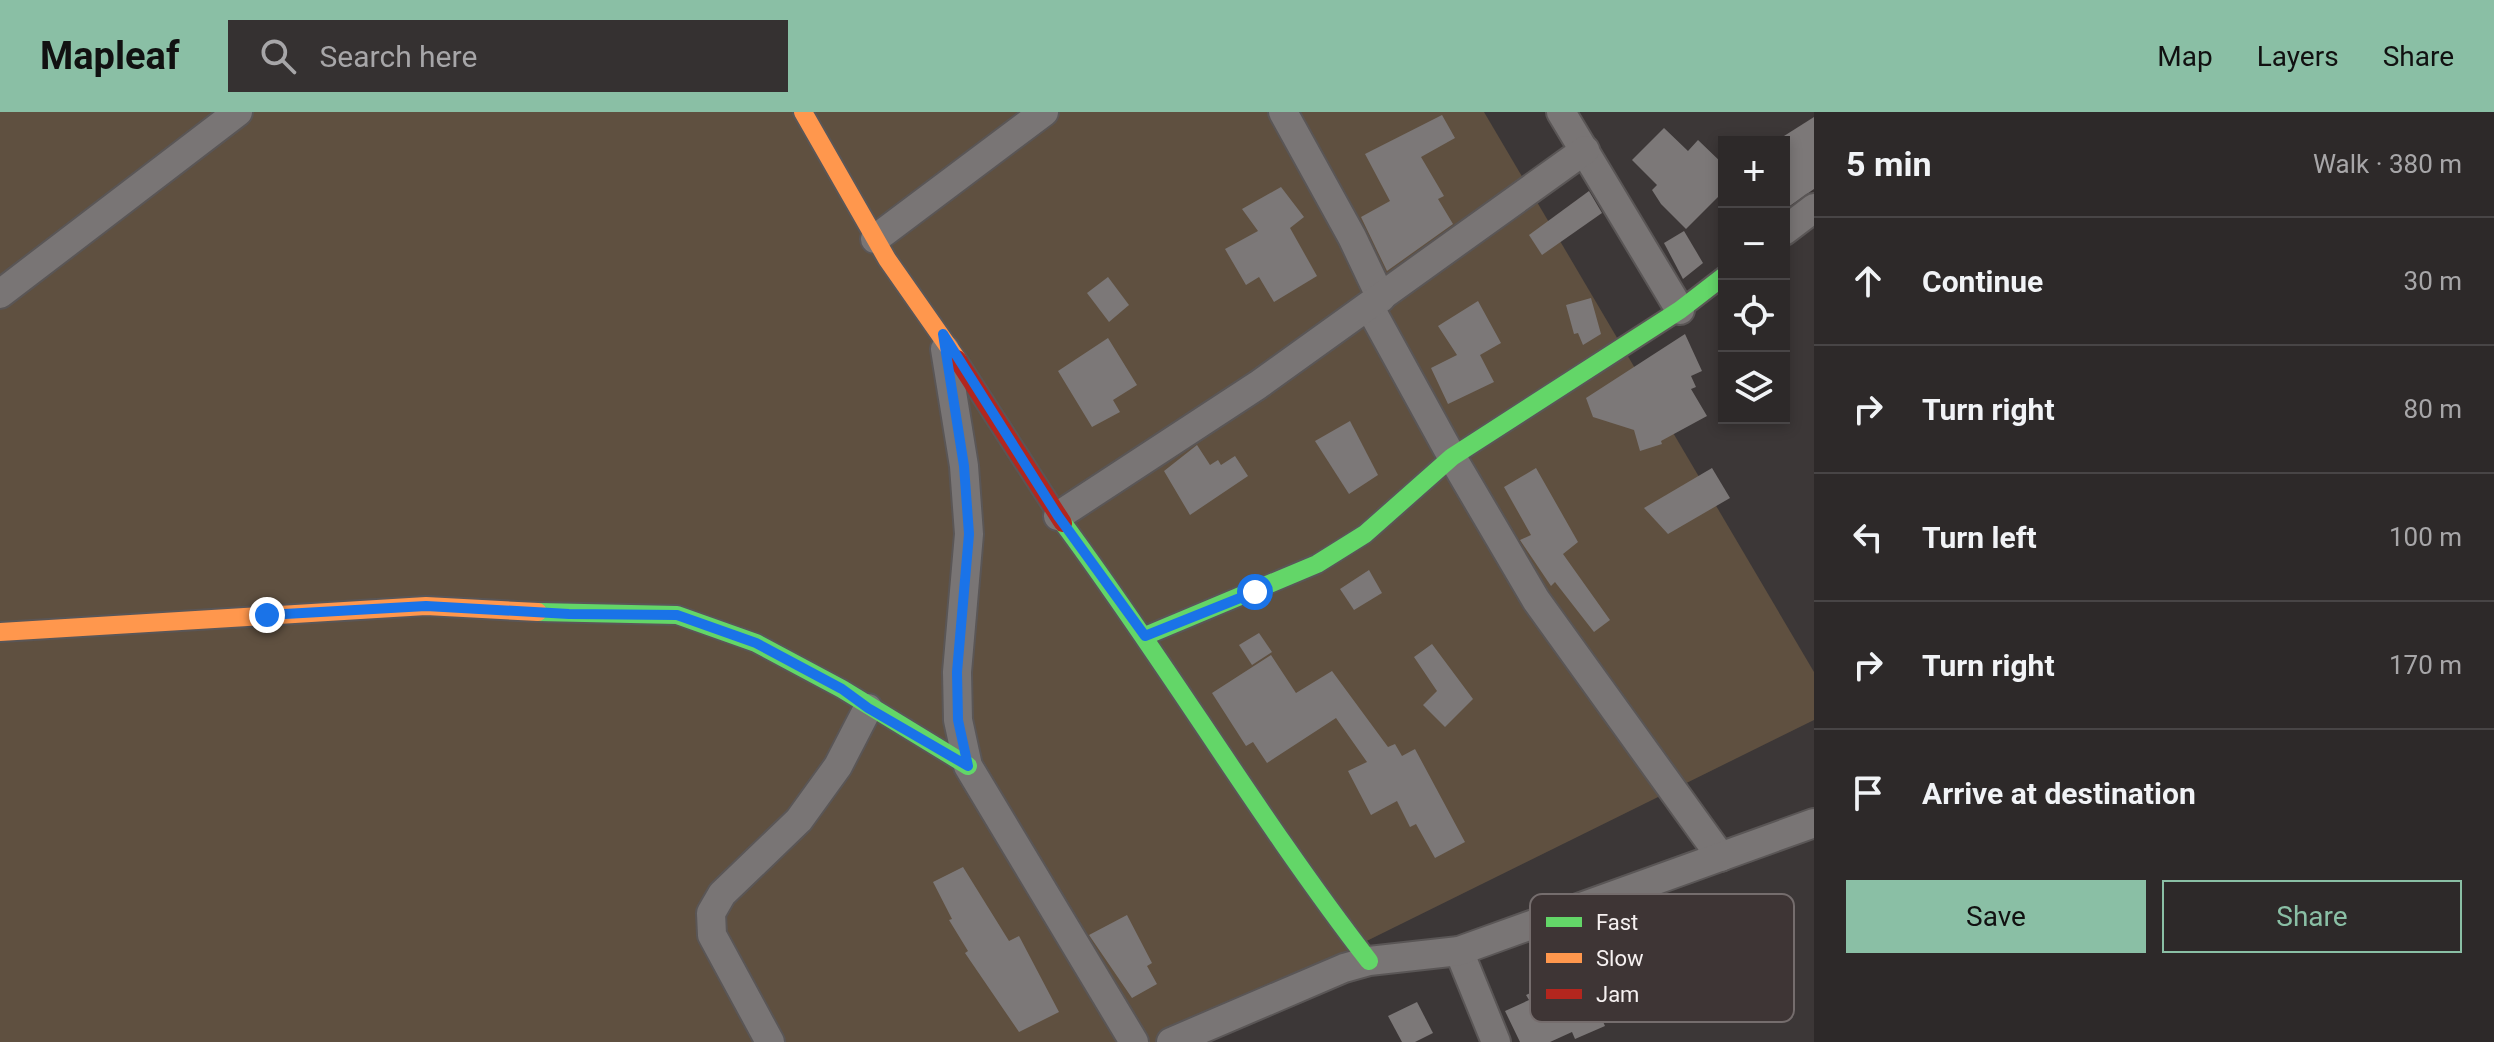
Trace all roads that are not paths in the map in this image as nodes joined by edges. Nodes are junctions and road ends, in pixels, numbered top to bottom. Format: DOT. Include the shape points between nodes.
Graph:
graph roads {
  1 [pos="238,112"];
  2 [pos="803,112"];
  3 [pos="1044,112"];
  4 [pos="1283,112"];
  5 [pos="1561,112"];
  6 [pos="1585,150"];
  7 [pos="1814,208"];
  8 [pos="1790,226"];
  9 [pos="875,239"];
  10 [pos="1719,280"];
  11 [pos="0,294"];
  12 [pos="1375,302"];
  13 [pos="1680,310"];
  14 [pos="943,334"];
  15 [pos="1452,457"];
  16 [pos="1058,516"];
  17 [pos="0,632"];
  18 [pos="1145,636"];
  19 [pos="868,708"];
  20 [pos="968,766"];
  21 [pos="1814,823"];
  22 [pos="1721,857"];
  23 [pos="1618,894"];
  24 [pos="1530,926"];
  25 [pos="1459,951"];
  26 [pos="1369,961"];
  27 [pos="770,1042"];
  28 [pos="1134,1042"];
  29 [pos="1171,1042"];
  30 [pos="1496,1042"];
  1 -- 11 [label="street"];
  2 -- 9 [label="street"];
  3 -- 9 [label="street"];
  4 -- 12 [label="street" via="1352,237"];
  5 -- 6 [label="street"];
  6 -- 12 [label="street"];
  6 -- 13 [label="street"];
  7 -- 8 [label="street"];
  9 -- 14 [label="street"];
  10 -- 13 [label="street"];
  12 -- 15 [label="street"];
  12 -- 16 [label="street"];
  13 -- 15 [label="street"];
  14 -- 16 [label="street"];
  14 -- 20 [label="street" via="969,534 957,672 958,720"];
  15 -- 18 [label="street" via="1365,534 1317,564"];
  15 -- 22 [label="street" via="1575,660"];
  16 -- 18 [label="street"];
  17 -- 19 [label="street" via="426,606 677,615 756,643"];
  18 -- 26 [label="street" via="1324,903"];
  19 -- 20 [label="street"];
  19 -- 27 [label="street" via="838,766 799,820 722,894 711,913 712,935"];
  20 -- 28 [label="street"];
  21 -- 22 [label="street"];
  22 -- 23 [label="street"];
  24 -- 25 [label="street"];
  25 -- 26 [label="street"];
  25 -- 30 [label="street"];
  26 -- 29 [label="street"];
}
